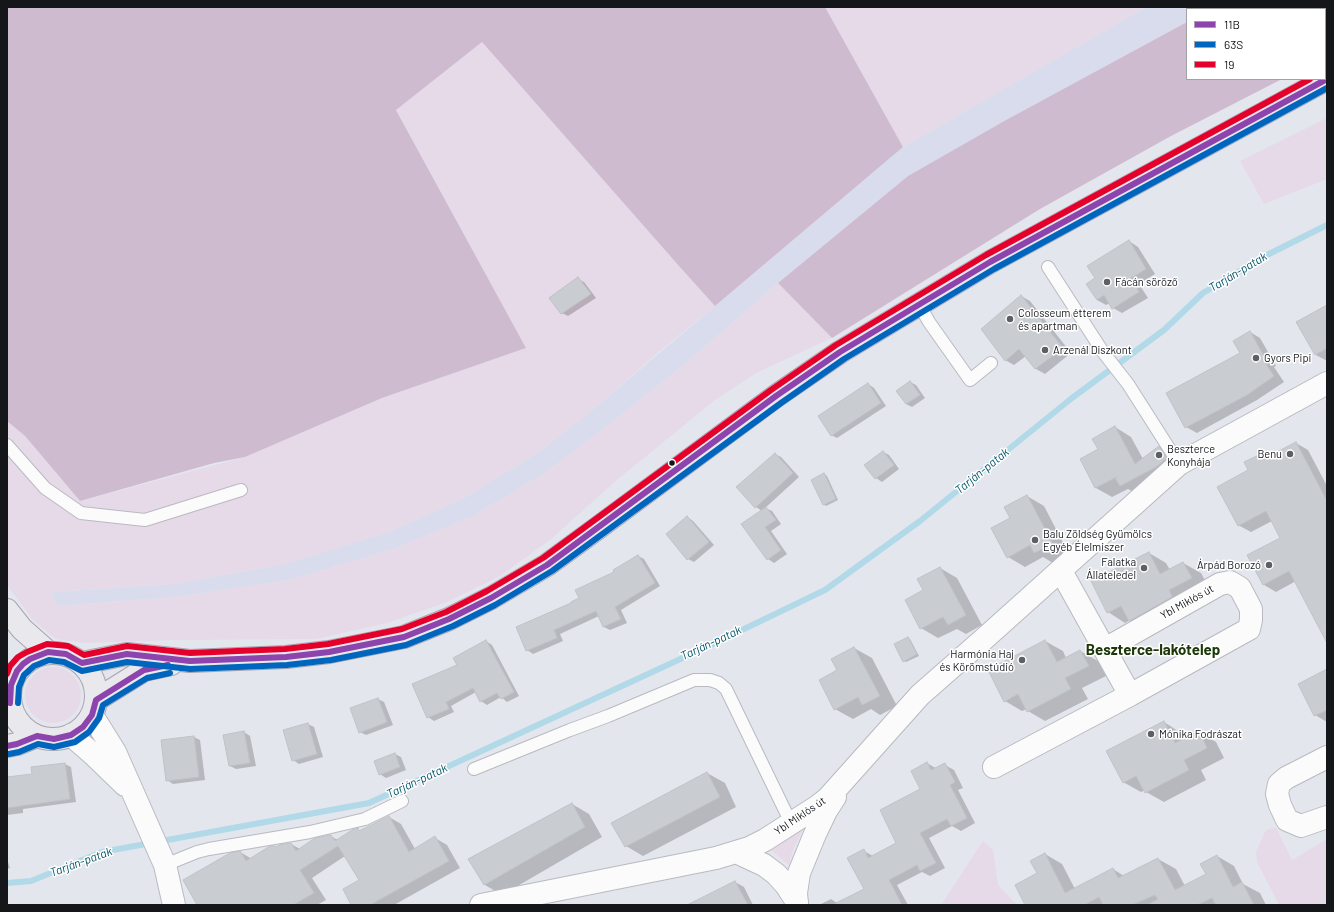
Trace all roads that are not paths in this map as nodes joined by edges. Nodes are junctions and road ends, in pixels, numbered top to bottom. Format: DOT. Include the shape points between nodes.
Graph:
graph roads {
  1 [pos="1325,80"];
  2 [pos="1048,267"];
  3 [pos="919,304"];
  4 [pos="991,363"];
  5 [pos="1327,383"];
  6 [pos="7,445"];
  7 [pos="1179,464"];
  8 [pos="241,490"];
  9 [pos="1061,571"];
  10 [pos="7,610"];
  11 [pos="1105,649"];
  12 [pos="48,652"];
  13 [pos="190,661"];
  14 [pos="82,663"];
  15 [pos="10,671"];
  16 [pos="1130,695"];
  17 [pos="9,705"];
  18 [pos="94,708"];
  19 [pos="71,735"];
  20 [pos="37,736"];
  21 [pos="7,746"];
  22 [pos="1327,757"];
  23 [pos="994,767"];
  24 [pos="474,769"];
  25 [pos="846,779"];
  26 [pos="132,791"];
  27 [pos="402,801"];
  28 [pos="1327,817"];
  29 [pos="791,823"];
  30 [pos="158,851"];
  31 [pos="736,852"];
  32 [pos="797,903"];
  33 [pos="174,905"];
  34 [pos="481,905"];
  1 -- 3 [label="main road" via="990,262"];
  2 -- 7 [label="lane"];
  3 -- 4 [label="lane" via="970,380"];
  3 -- 13 [label="main road" via="826,361 589,535 491,598 404,637 329,652 286,657"];
  5 -- 7 [label="street, Ybl Miklós út"];
  6 -- 8 [label="lane" via="44,488 81,513 145,520"];
  7 -- 9 [label="street, Ybl Miklós út"];
  9 -- 11 [label="street"];
  9 -- 25 [label="street, Ybl Miklós út" via="920,695"];
  10 -- 12 [label="main road" via="22,629"];
  11 -- 16 [label="street"];
  11 -- 16 [label="street, Ybl Miklós út" via="1220,584 1230,582 1240,588 1251,609 1249,629"];
  12 -- 14 [label="main road" via="66,654"];
  12 -- 15 [label="main road" via="23,664 17,671"];
  13 -- 14 [label="main road" via="127,654"];
  13 -- 18 [label="main road" via="144,670"];
  14 -- 18 [label="main road" via="89,671 96,690"];
  15 -- 17 [label="main road"];
  16 -- 23 [label="street, Ybl Miklós út"];
  17 -- 20 [label="main road" via="20,723"];
  18 -- 19 [label="main road" via="83,727"];
  18 -- 26 [label="street"];
  19 -- 20 [label="main road" via="54,739"];
  19 -- 26 [label="street"];
  20 -- 21 [label="main road"];
  22 -- 28 [label="street" via="1286,778 1279,784 1277,794 1287,820 1301,826"];
  24 -- 29 [label="lane" via="694,680 710,680 726,689"];
  25 -- 29 [label="street, Ybl Miklós út" via="828,798"];
  25 -- 32 [label="street" via="826,811 801,867"];
  26 -- 30 [label="street"];
  27 -- 30 [label="lane" via="365,819 310,832 209,849"];
  29 -- 31 [label="street, Ybl Miklós út" via="765,840"];
  30 -- 33 [label="street"];
  31 -- 32 [label="street" via="764,865 776,874"];
  31 -- 34 [label="street, Ybl Miklós út"];
}
